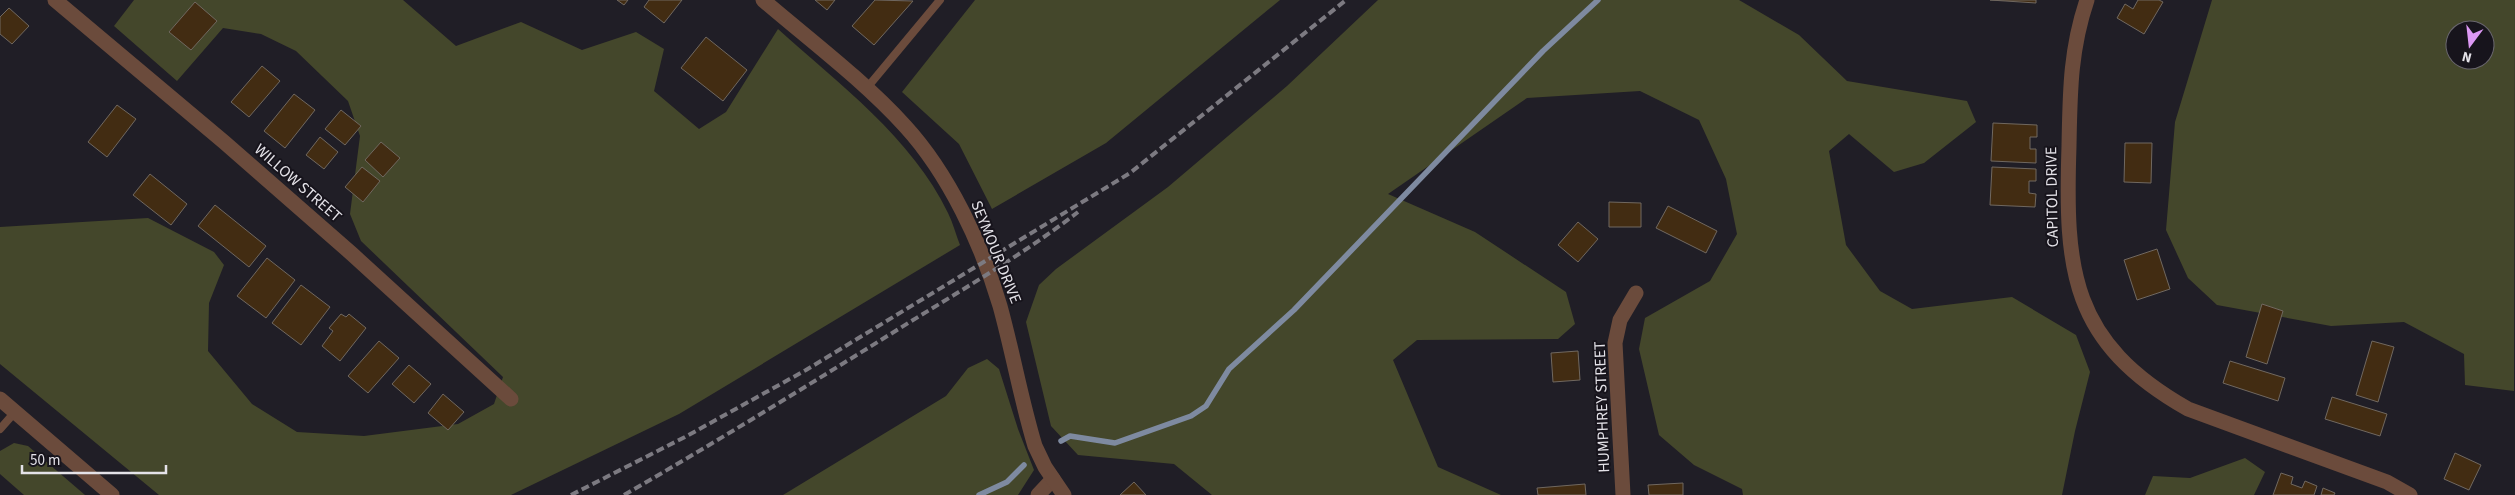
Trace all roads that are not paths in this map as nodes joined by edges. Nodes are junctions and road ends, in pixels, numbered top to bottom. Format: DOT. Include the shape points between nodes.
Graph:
graph roads {
  1 [pos="55,0"];
  2 [pos="763,0"];
  3 [pos="940,0"];
  4 [pos="2087,0"];
  5 [pos="866,89"];
  6 [pos="1636,292"];
  7 [pos="0,399"];
  8 [pos="511,399"];
  9 [pos="15,412"];
  10 [pos="0,429"];
  11 [pos="1053,479"];
  12 [pos="112,495"];
  13 [pos="1038,495"];
  14 [pos="1064,495"];
  15 [pos="1623,495"];
  16 [pos="2410,495"];
  1 -- 8 [label="street, WILLOW STREET" via="352,254"];
  2 -- 5 [label="street, SEYMOUR DRIVE"];
  3 -- 5 [label="lane"];
  4 -- 16 [label="street, CAPITOL DRIVE" via="2074,46 2071,72 2067,212 2070,250 2078,287 2092,320 2133,371 2188,408 2388,482"];
  5 -- 11 [label="street, SEYMOUR DRIVE" via="900,120 924,150 971,230 1000,305 1035,446"];
  6 -- 15 [label="street, HUMPHREY STREET" via="1620,320 1615,342"];
  7 -- 9 [label="street"];
  9 -- 10 [label="lane"];
  9 -- 12 [label="street"];
  11 -- 13 [label="street"];
  11 -- 14 [label="street, SEYMOUR DRIVE"];
}
